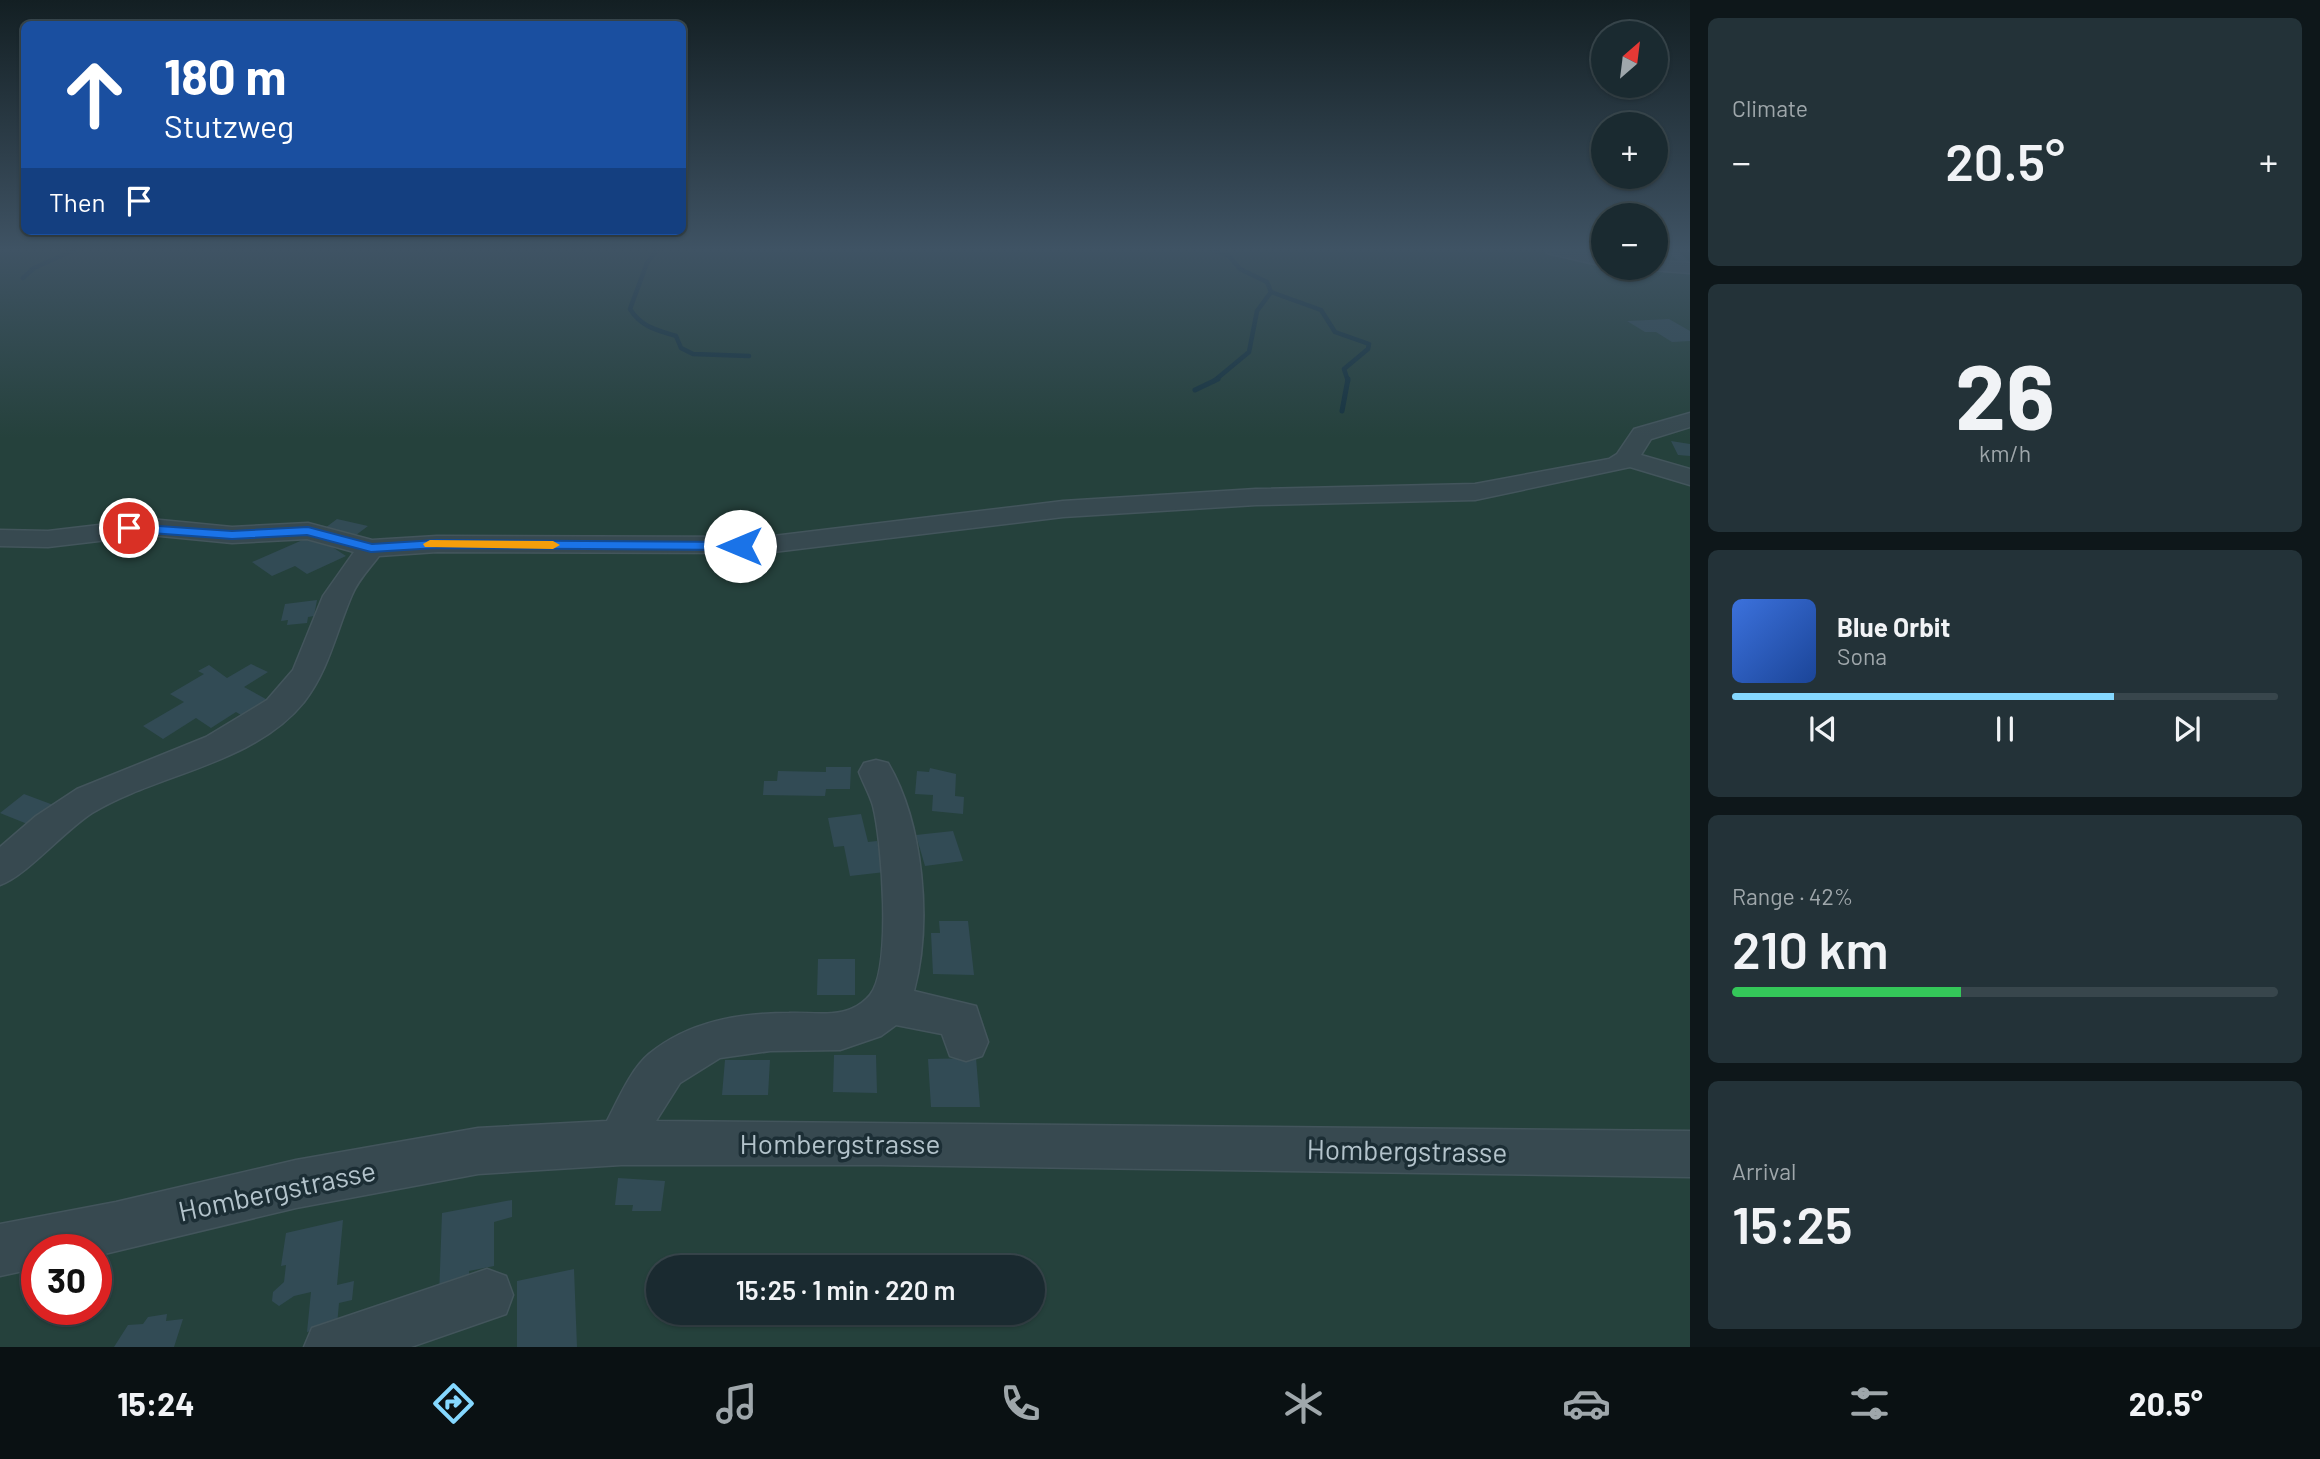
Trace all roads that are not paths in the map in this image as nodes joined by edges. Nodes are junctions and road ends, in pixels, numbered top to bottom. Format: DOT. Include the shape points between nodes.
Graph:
graph roads {
  1 [pos="1690,420"];
  2 [pos="1626,459"];
  3 [pos="1690,478"];
  4 [pos="0,538"];
  5 [pos="371,548"];
  6 [pos="876,772"];
  7 [pos="0,870"];
  8 [pos="889,1005"];
  9 [pos="966,1042"];
  10 [pos="621,1143"];
  11 [pos="1690,1154"];
  12 [pos="0,1250"];
  13 [pos="487,1295"];
  14 [pos="331,1347"];
  1 -- 2 [label="street" via="1642,434"];
  2 -- 3 [label="street"];
  2 -- 5 [label="street" via="1574,474 1475,492 1256,497 1063,509 765,545"];
  4 -- 5 [label="street" via="48,540 138,527 232,535 308,531"];
  5 -- 7 [label="street" via="341,588 316,655 279,708 230,737 68,810"];
  6 -- 8 [label="street" via="891,806 905,907 898,974"];
  8 -- 9 [label="street" via="961,1019"];
  8 -- 10 [label="street" via="866,1023 840,1031 770,1032 711,1040 664,1069"];
  10 -- 11 [label="street, Hombergstrasse"];
  10 -- 12 [label="street, Hombergstrasse" via="478,1151 296,1184"];
  13 -- 14 [label="street"];
}
